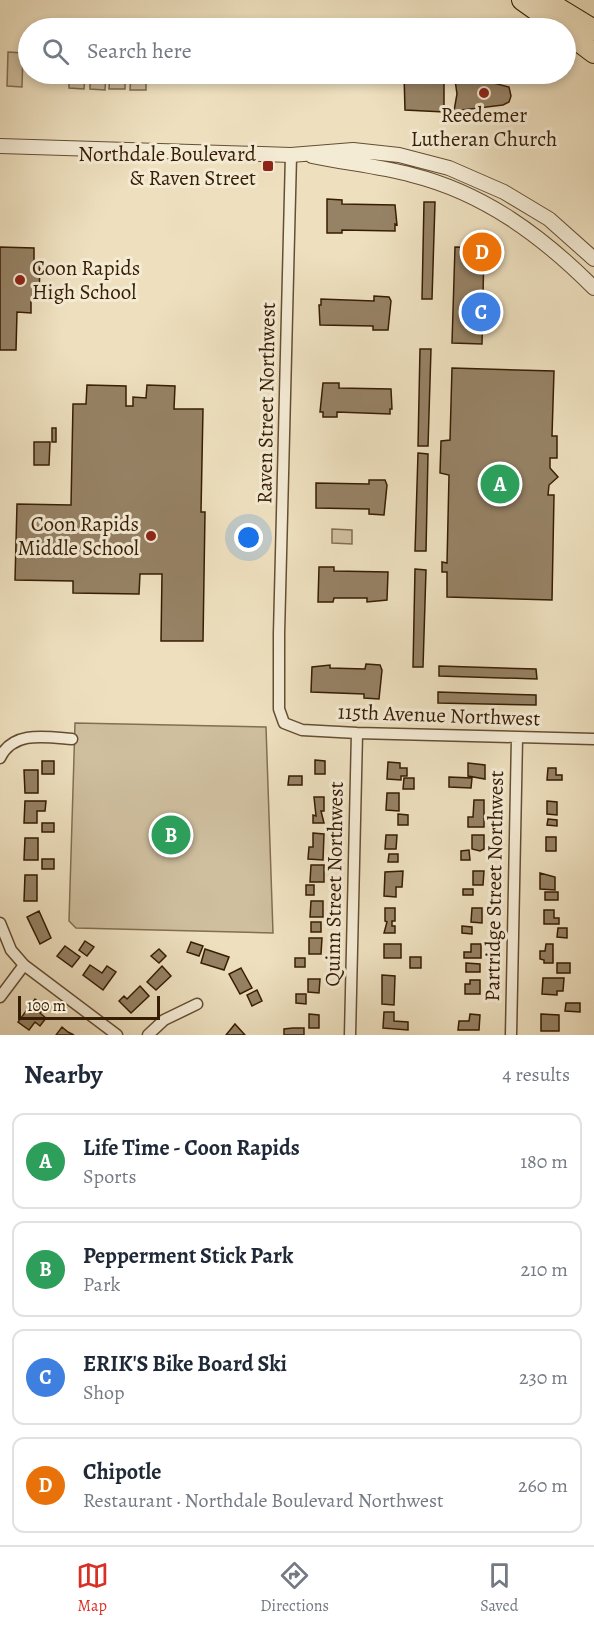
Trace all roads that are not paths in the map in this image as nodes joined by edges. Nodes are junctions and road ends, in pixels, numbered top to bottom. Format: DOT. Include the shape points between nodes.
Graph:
graph roads {
  1 [pos="522,0"];
  2 [pos="545,0"];
  3 [pos="547,18"];
  4 [pos="574,18"];
  5 [pos="576,19"];
  6 [pos="594,30"];
  7 [pos="576,39"];
  8 [pos="594,52"];
  9 [pos="0,146"];
  10 [pos="297,155"];
  11 [pos="594,260"];
  12 [pos="594,288"];
  13 [pos="284,723"];
  14 [pos="357,733"];
  15 [pos="517,738"];
  16 [pos="72,739"];
  17 [pos="594,739"];
  18 [pos="0,758"];
  19 [pos="0,923"];
  20 [pos="24,965"];
  21 [pos="0,997"];
  22 [pos="198,1004"];
  23 [pos="117,1035"];
  24 [pos="148,1035"];
  25 [pos="350,1035"];
  26 [pos="511,1035"];
  1 -- 3 [label="highway"];
  2 -- 4 [label="highway"];
  5 -- 6 [label="highway"];
  7 -- 8 [label="highway"];
  9 -- 10 [label="street"];
  10 -- 11 [label="street" via="331,150 375,152 449,168 529,206 571,236"];
  10 -- 12 [label="street" via="415,176 478,201 532,231"];
  10 -- 13 [label="street, Raven Street Northwest" via="279,634 279,709"];
  13 -- 14 [label="street, 115th Avenue Northwest" via="302,730"];
  14 -- 15 [label="street, 115th Avenue Northwest"];
  14 -- 25 [label="street, Quinn Street Northwest"];
  15 -- 17 [label="street, 115th Avenue Northwest"];
  15 -- 26 [label="street, Partridge Street Northwest"];
  16 -- 18 [label="street" via="22,738 12,743"];
  19 -- 20 [label="street" via="11,950"];
  20 -- 21 [label="street"];
  20 -- 23 [label="street"];
  22 -- 24 [label="street" via="164,1020"];
}
